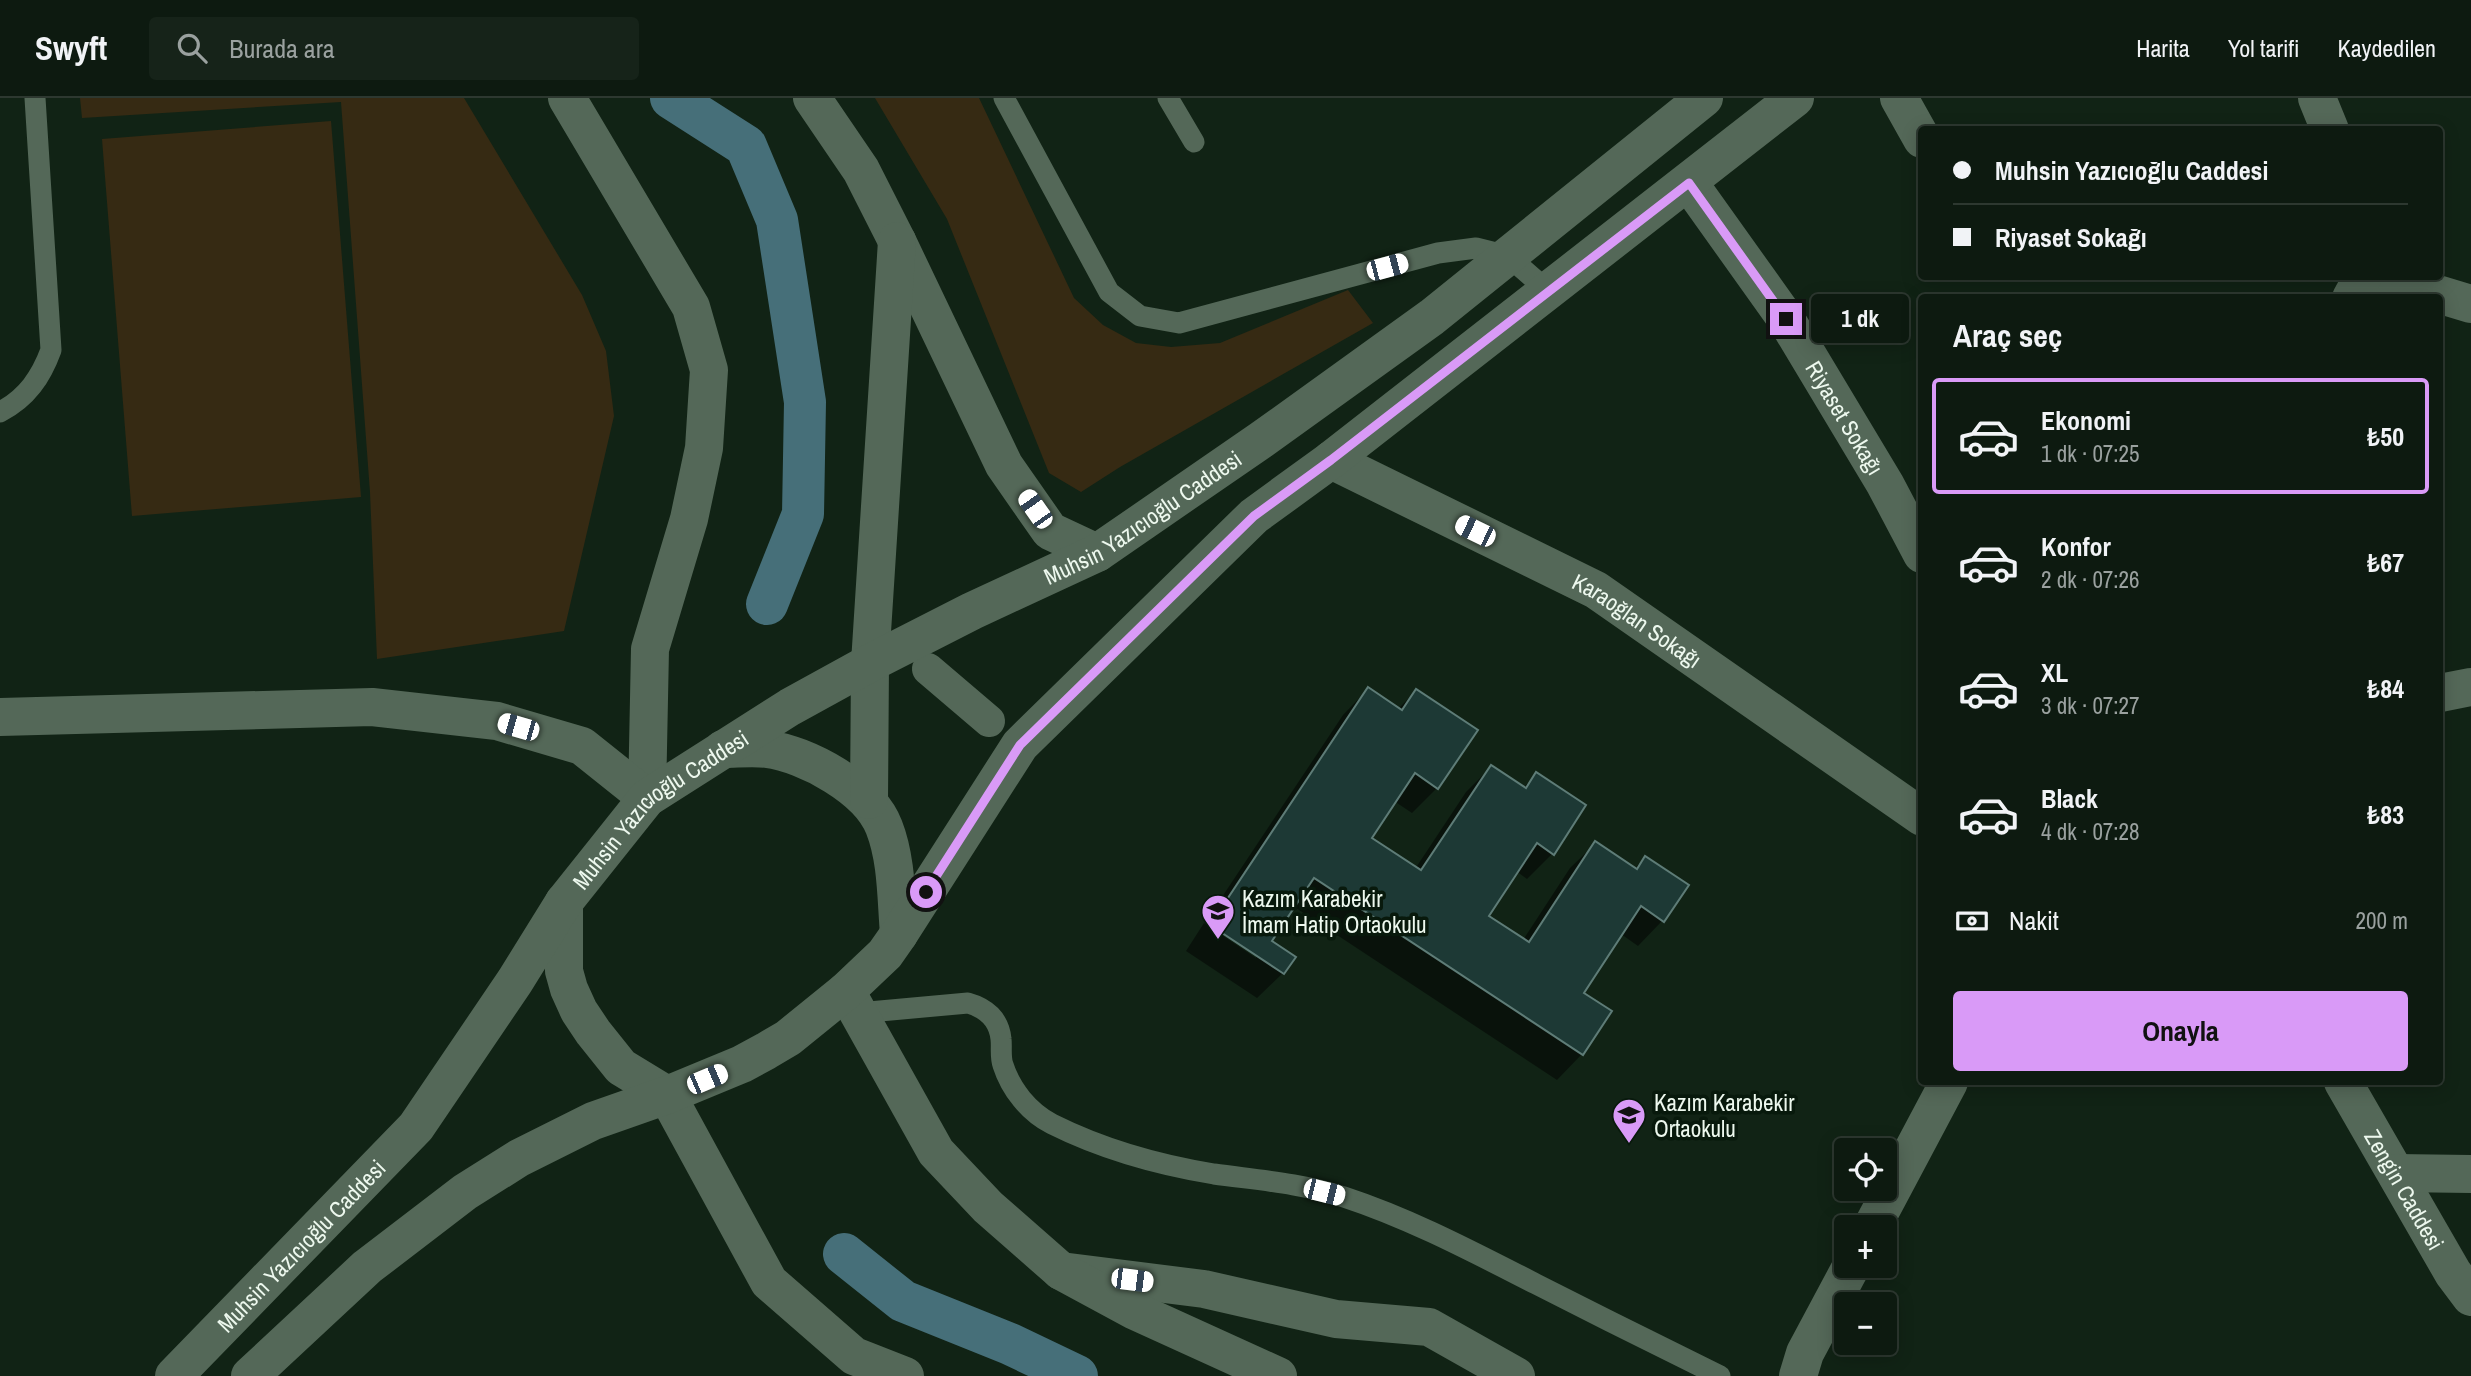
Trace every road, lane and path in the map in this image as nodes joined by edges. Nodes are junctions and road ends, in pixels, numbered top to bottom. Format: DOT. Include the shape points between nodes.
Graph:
graph roads {
  1 [pos="35,98"];
  2 [pos="567,98"];
  3 [pos="812,98"];
  4 [pos="1004,98"];
  5 [pos="1168,98"];
  6 [pos="1704,98"];
  7 [pos="1795,98"];
  8 [pos="1899,98"];
  9 [pos="2317,98"];
  10 [pos="2328,126"];
  11 [pos="1918,132"];
  12 [pos="1194,142"];
  13 [pos="1689,183"];
  14 [pos="897,240"];
  15 [pos="1508,256"];
  16 [pos="2391,280"];
  17 [pos="1548,291"];
  18 [pos="2438,294"];
  19 [pos="2443,296"];
  20 [pos="2471,304"];
  21 [pos="0,412"];
  22 [pos="1331,460"];
  23 [pos="1918,546"];
  24 [pos="1097,553"];
  25 [pos="870,663"];
  26 [pos="928,669"];
  27 [pos="2471,687"];
  28 [pos="2443,692"];
  29 [pos="0,717"];
  30 [pos="989,721"];
  31 [pos="723,749"];
  32 [pos="647,799"];
  33 [pos="869,800"];
  34 [pos="1918,814"];
  35 [pos="564,902"];
  36 [pos="899,934"];
  37 [pos="852,1002"];
  38 [pos="1947,1085"];
  39 [pos="2345,1085"];
  40 [pos="667,1095"];
  41 [pos="2396,1174"];
  42 [pos="2471,1174"];
  43 [pos="1878,1215"];
  44 [pos="1061,1270"];
  45 [pos="1845,1278"];
  46 [pos="2471,1297"];
  47 [pos="174,1376"];
  48 [pos="250,1376"];
  49 [pos="905,1376"];
  50 [pos="1278,1376"];
  51 [pos="1516,1376"];
  52 [pos="1720,1376"];
  53 [pos="1798,1376"];
  1 -- 21 [label="lane" via="51,350 34,384"];
  2 -- 32 [label="street" via="691,307 709,370 704,448 689,519 650,649"];
  3 -- 14 [label="street" via="861,170"];
  4 -- 15 [label="lane" via="1109,292 1140,316 1179,323 1438,253 1476,248"];
  5 -- 12 [label="lane"];
  6 -- 15 [label="street, Muhsin Yazıcıoğlu Caddesi"];
  7 -- 13 [label="street"];
  8 -- 11 [label="street"];
  9 -- 10 [label="street"];
  13 -- 17 [label="street"];
  13 -- 23 [label="street, Riyaset Sokağı" via="1786,319"];
  14 -- 24 [label="street" via="1003,465 1050,531"];
  14 -- 25 [label="street"];
  15 -- 17 [label="lane"];
  15 -- 24 [label="street, Muhsin Yazıcıoğlu Caddesi" via="1432,317"];
  16 -- 18 [label="street"];
  17 -- 22 [label="street"];
  19 -- 20 [label="street"];
  22 -- 34 [label="street, Karaoğlan Sokağı" via="1595,590"];
  22 -- 36 [label="street" via="1254,516 1020,745"];
  24 -- 25 [label="street, Muhsin Yazıcıoğlu Caddesi"];
  25 -- 31 [label="street, Muhsin Yazıcıoğlu Caddesi"];
  25 -- 33 [label="street"];
  26 -- 30 [label="street"];
  27 -- 28 [label="street"];
  29 -- 32 [label="street" via="372,708 497,721 582,746"];
  31 -- 32 [label="street, Muhsin Yazıcıoğlu Caddesi"];
  31 -- 33 [label="street" via="766,749 803,758"];
  32 -- 35 [label="street, Muhsin Yazıcıoğlu Caddesi"];
  33 -- 36 [label="street" via="884,827 894,868"];
  35 -- 40 [label="street, Muhsin Yazıcıoğlu Caddesi" via="564,971 579,1011 621,1067"];
  35 -- 47 [label="street, Muhsin Yazıcıoğlu Caddesi" via="416,1127"];
  36 -- 37 [label="street"];
  37 -- 40 [label="street" via="743,1064"];
  37 -- 44 [label="street" via="936,1152 988,1207"];
  37 -- 52 [label="lane" via="979,1006 999,1028 1002,1062 1010,1083 1036,1114 1053,1124 1174,1166 1308,1188 1391,1214"];
  38 -- 43 [label="street"];
  39 -- 41 [label="street, Zengin Caddesi"];
  40 -- 48 [label="street" via="593,1121 519,1158 465,1192 367,1267"];
  40 -- 49 [label="street" via="769,1282 854,1356"];
  41 -- 42 [label="street"];
  41 -- 46 [label="street, Zengin Caddesi"];
  44 -- 50 [label="street" via="1135,1311"];
  44 -- 51 [label="street" via="1204,1289 1336,1319 1429,1327"];
  45 -- 53 [label="street" via="1805,1353"];
}
